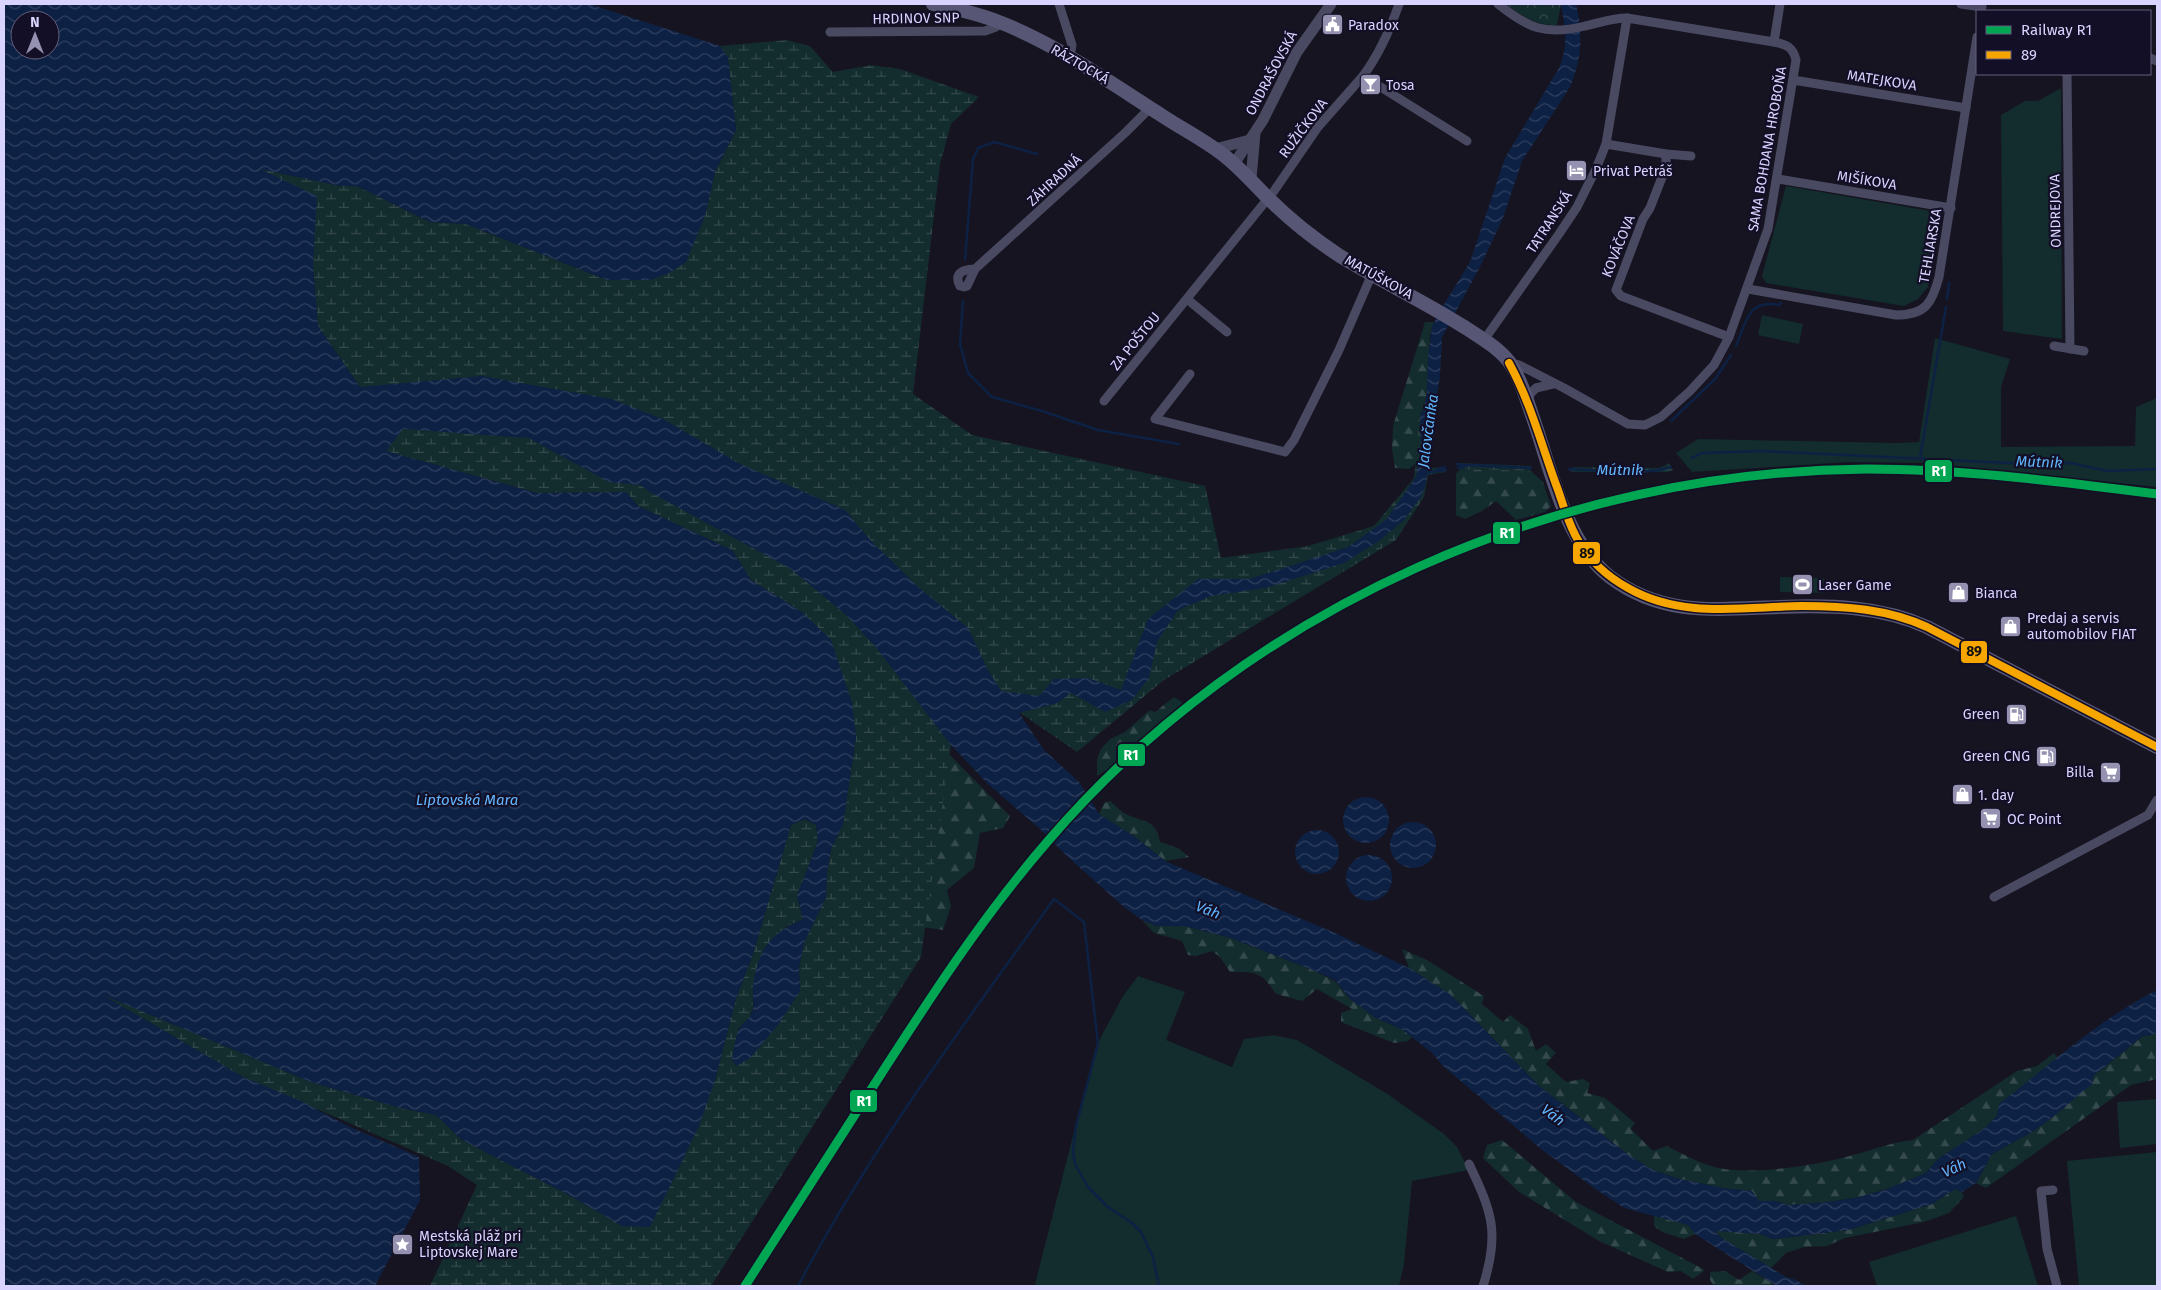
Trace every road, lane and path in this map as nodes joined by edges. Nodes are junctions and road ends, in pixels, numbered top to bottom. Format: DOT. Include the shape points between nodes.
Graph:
graph roads {
  1 [pos="933,4"];
  2 [pos="1059,4"];
  3 [pos="1331,4"];
  4 [pos="1399,4"];
  5 [pos="1498,4"];
  6 [pos="1780,4"];
  7 [pos="1960,4"];
  8 [pos="1982,7"];
  9 [pos="1627,18"];
  10 [pos="1000,22"];
  11 [pos="830,32"];
  12 [pos="1774,42"];
  13 [pos="1976,43"];
  14 [pos="1070,57"];
  15 [pos="2067,75"];
  16 [pos="1363,76"];
  17 [pos="1793,80"];
  18 [pos="1150,108"];
  19 [pos="1966,108"];
  20 [pos="1253,137"];
  21 [pos="1467,141"];
  22 [pos="1606,144"];
  23 [pos="1215,149"];
  24 [pos="1666,154"];
  25 [pos="1691,156"];
  26 [pos="1234,164"];
  27 [pos="1250,179"];
  28 [pos="1778,179"];
  29 [pos="1268,198"];
  30 [pos="1951,208"];
  31 [pos="975,269"];
  32 [pos="1372,274"];
  33 [pos="1748,289"];
  34 [pos="1187,299"];
  35 [pos="1228,332"];
  36 [pos="1729,337"];
  37 [pos="1484,340"];
  38 [pos="2054,346"];
  39 [pos="2070,349"];
  40 [pos="2084,351"];
  41 [pos="1509,363"];
  42 [pos="1190,374"];
  43 [pos="1556,384"];
  44 [pos="1104,400"];
  45 [pos="1529,405"];
  46 [pos="1650,423"];
  47 [pos="2157,747"];
  48 [pos="2157,800"];
  49 [pos="1994,897"];
  50 [pos="1470,1164"];
  51 [pos="2054,1190"];
  52 [pos="1483,1286"];
  53 [pos="2057,1286"];
  1 -- 10 [label="main road, RÁZTOCKÁ"];
  2 -- 14 [label="street" via="1072,45"];
  3 -- 20 [label="street, ONDRAŠOVSKÁ" via="1297,52"];
  4 -- 16 [label="street, RUŽIČKOVA" via="1377,58"];
  5 -- 9 [label="street" via="1526,25 1543,30 1584,27 1605,19"];
  6 -- 12 [label="street"];
  7 -- 8 [label="street"];
  9 -- 12 [label="street"];
  9 -- 22 [label="street, TATRANSKÁ"];
  10 -- 11 [label="street, HRDINOV SNP" via="985,31"];
  10 -- 14 [label="main road, RÁZTOCKÁ"];
  12 -- 17 [label="street, SAMA BOHDANA HROBOŇA" via="1788,46 1795,55"];
  13 -- 19 [label="street, TEHLIARSKA"];
  14 -- 18 [label="main road, RÁZTOCKÁ"];
  15 -- 39 [label="street, ONDREJOVA"];
  16 -- 21 [label="street"];
  16 -- 29 [label="street, RUŽIČKOVA" via="1318,127"];
  17 -- 19 [label="street, MATEJKOVA"];
  17 -- 28 [label="street, SAMA BOHDANA HROBOŇA"];
  18 -- 23 [label="main road, RÁZTOCKÁ"];
  18 -- 31 [label="street, ZÁHRADNÁ"];
  19 -- 30 [label="street, TEHLIARSKA"];
  20 -- 23 [label="street"];
  20 -- 26 [label="street, ONDRAŠOVSKÁ"];
  20 -- 27 [label="street, ONDRAŠOVSKÁ"];
  22 -- 24 [label="street"];
  22 -- 37 [label="street, TATRANSKÁ" via="1577,207"];
  23 -- 26 [label="main road, MATÚŠKOVA"];
  24 -- 25 [label="street"];
  24 -- 36 [label="street, KOVÁČOVA" via="1666,167 1616,290 1621,296"];
  26 -- 27 [label="main road, MATÚŠKOVA"];
  27 -- 29 [label="main road, MATÚŠKOVA"];
  28 -- 30 [label="street, MIŠÍKOVA"];
  28 -- 33 [label="street, SAMA BOHDANA HROBOŇA" via="1768,229"];
  29 -- 32 [label="main road, MATÚŠKOVA" via="1312,236"];
  29 -- 34 [label="street, ZA POŠTOU"];
  30 -- 33 [label="street, TEHLIARSKA" via="1934,298 1916,312 1896,315"];
  32 -- 37 [label="main road, MATÚŠKOVA"];
  32 -- 42 [label="street" via="1339,350 1285,452 1155,419"];
  33 -- 36 [label="street, SAMA BOHDANA HROBOŇA"];
  34 -- 35 [label="street"];
  34 -- 44 [label="street, ZA POŠTOU"];
  36 -- 46 [label="street, SAMA BOHDANA HROBOŇA" via="1703,378 1661,417"];
  37 -- 41 [label="main road, MATÚŠKOVA"];
  38 -- 39 [label="street"];
  39 -- 40 [label="street"];
  41 -- 43 [label="street, MATÚŠKOVA"];
  41 -- 45 [label="main road"];
  43 -- 45 [label="street" via="1536,388 1530,394"];
  43 -- 46 [label="street, MATÚŠKOVA" via="1628,424"];
  45 -- 47 [label="main road" via="1579,543 1608,575 1633,591 1646,598 1688,609 1827,607 1899,616 1927,627"];
  48 -- 49 [label="street" via="2148,815"];
  50 -- 52 [label="street" via="1487,1202 1493,1226 1492,1252"];
  51 -- 53 [label="street" via="2041,1191 2047,1249"];
}
